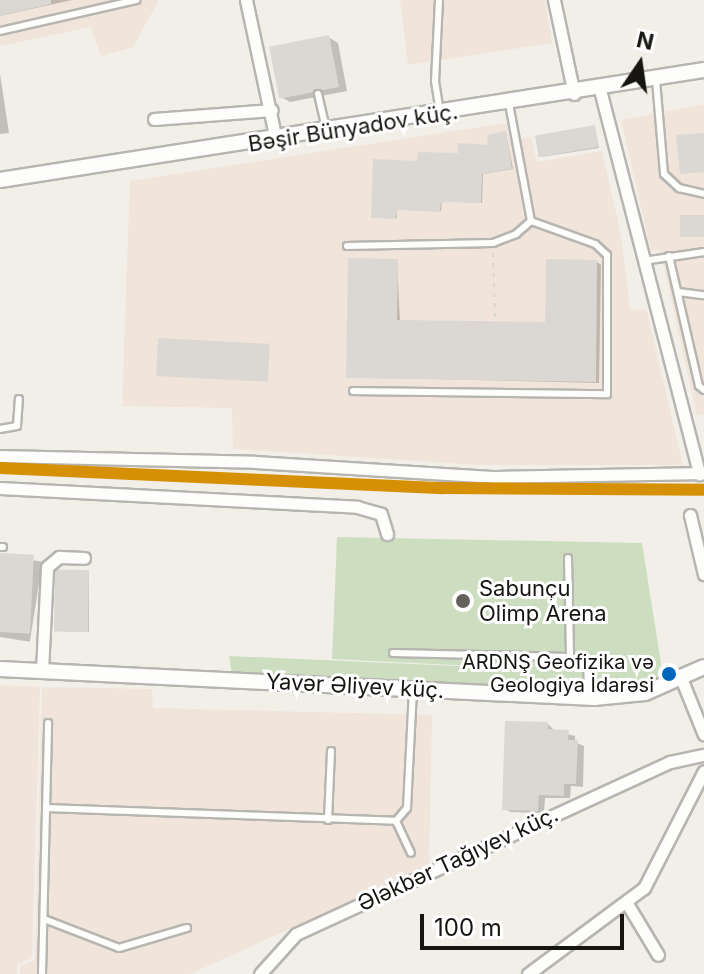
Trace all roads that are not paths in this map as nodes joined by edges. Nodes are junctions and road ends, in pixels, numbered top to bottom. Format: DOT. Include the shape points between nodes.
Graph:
graph roads {
  1 [pos="137,0"];
  2 [pos="246,0"];
  3 [pos="439,0"];
  4 [pos="554,0"];
  5 [pos="0,31"];
  6 [pos="704,70"];
  7 [pos="656,80"];
  8 [pos="600,90"];
  9 [pos="318,94"];
  10 [pos="574,94"];
  11 [pos="509,104"];
  12 [pos="272,110"];
  13 [pos="440,114"];
  14 [pos="154,119"];
  15 [pos="326,132"];
  16 [pos="276,140"];
  17 [pos="1,176"];
  18 [pos="704,194"];
  19 [pos="531,221"];
  20 [pos="347,246"];
  21 [pos="704,252"];
  22 [pos="669,256"];
  23 [pos="643,261"];
  24 [pos="678,292"];
  25 [pos="704,295"];
  26 [pos="704,390"];
  27 [pos="353,391"];
  28 [pos="19,399"];
  29 [pos="0,429"];
  30 [pos="0,456"];
  31 [pos="702,473"];
  32 [pos="0,488"];
  33 [pos="690,515"];
  34 [pos="387,534"];
  35 [pos="84,558"];
  36 [pos="568,558"];
  37 [pos="704,574"];
  38 [pos="393,653"];
  39 [pos="570,657"];
  40 [pos="704,667"];
  41 [pos="0,669"];
  42 [pos="42,671"];
  43 [pos="681,678"];
  44 [pos="413,689"];
  45 [pos="589,698"];
  46 [pos="48,723"];
  47 [pos="704,735"];
  48 [pos="331,751"];
  49 [pos="704,755"];
  50 [pos="704,771"];
  51 [pos="699,797"];
  52 [pos="46,808"];
  53 [pos="328,820"];
  54 [pos="396,821"];
  55 [pos="411,853"];
  56 [pos="628,905"];
  57 [pos="44,919"];
  58 [pos="187,928"];
  59 [pos="658,955"];
  60 [pos="42,974"];
  61 [pos="260,974"];
  62 [pos="528,974"];
  1 -- 5 [label="lane"];
  2 -- 12 [label="street"];
  3 -- 13 [label="lane" via="435,81"];
  4 -- 10 [label="street"];
  6 -- 7 [label="street, Bəşir Bünyadov küç."];
  7 -- 8 [label="street, Bəşir Bünyadov küç."];
  7 -- 18 [label="lane" via="664,174 679,188"];
  8 -- 10 [label="street, Bəşir Bünyadov küç."];
  8 -- 23 [label="street"];
  9 -- 15 [label="lane"];
  10 -- 11 [label="street, Bəşir Bünyadov küç."];
  11 -- 13 [label="street, Bəşir Bünyadov küç."];
  11 -- 19 [label="lane"];
  12 -- 14 [label="street"];
  12 -- 16 [label="street"];
  13 -- 15 [label="street, Bəşir Bünyadov küç."];
  15 -- 16 [label="street, Bəşir Bünyadov küç."];
  16 -- 17 [label="street, Bəşir Bünyadov küç."];
  19 -- 20 [label="lane" via="493,243"];
  19 -- 27 [label="lane" via="595,244 607,255 607,394"];
  21 -- 22 [label="lane"];
  22 -- 23 [label="lane"];
  22 -- 24 [label="lane"];
  23 -- 31 [label="street"];
  24 -- 25 [label="lane"];
  24 -- 26 [label="lane"];
  28 -- 29 [label="lane" via="17,426"];
  30 -- 31 [label="street" via="255,462 496,477"];
  32 -- 34 [label="street" via="357,507 381,514"];
  33 -- 37 [label="street"];
  35 -- 42 [label="street" via="59,557 47,567"];
  36 -- 39 [label="lane"];
  38 -- 39 [label="lane"];
  39 -- 45 [label="lane" via="587,665"];
  40 -- 43 [label="street, Yavər Əliyev küç."];
  41 -- 42 [label="street, Yavər Əliyev küç."];
  42 -- 44 [label="street, Yavər Əliyev küç."];
  43 -- 45 [label="street, Yavər Əliyev küç." via="645,693"];
  43 -- 47 [label="street"];
  44 -- 45 [label="street, Yavər Əliyev küç."];
  44 -- 54 [label="lane" via="407,808"];
  46 -- 52 [label="lane"];
  48 -- 53 [label="lane"];
  49 -- 61 [label="street, Ələkbər Tağıyev küç." via="670,762 296,934"];
  50 -- 51 [label="street"];
  51 -- 56 [label="street" via="657,869"];
  52 -- 53 [label="lane"];
  52 -- 57 [label="lane"];
  53 -- 54 [label="lane"];
  54 -- 55 [label="lane"];
  56 -- 59 [label="street"];
  56 -- 62 [label="street"];
  57 -- 58 [label="lane" via="119,948"];
  57 -- 60 [label="lane"];
}
